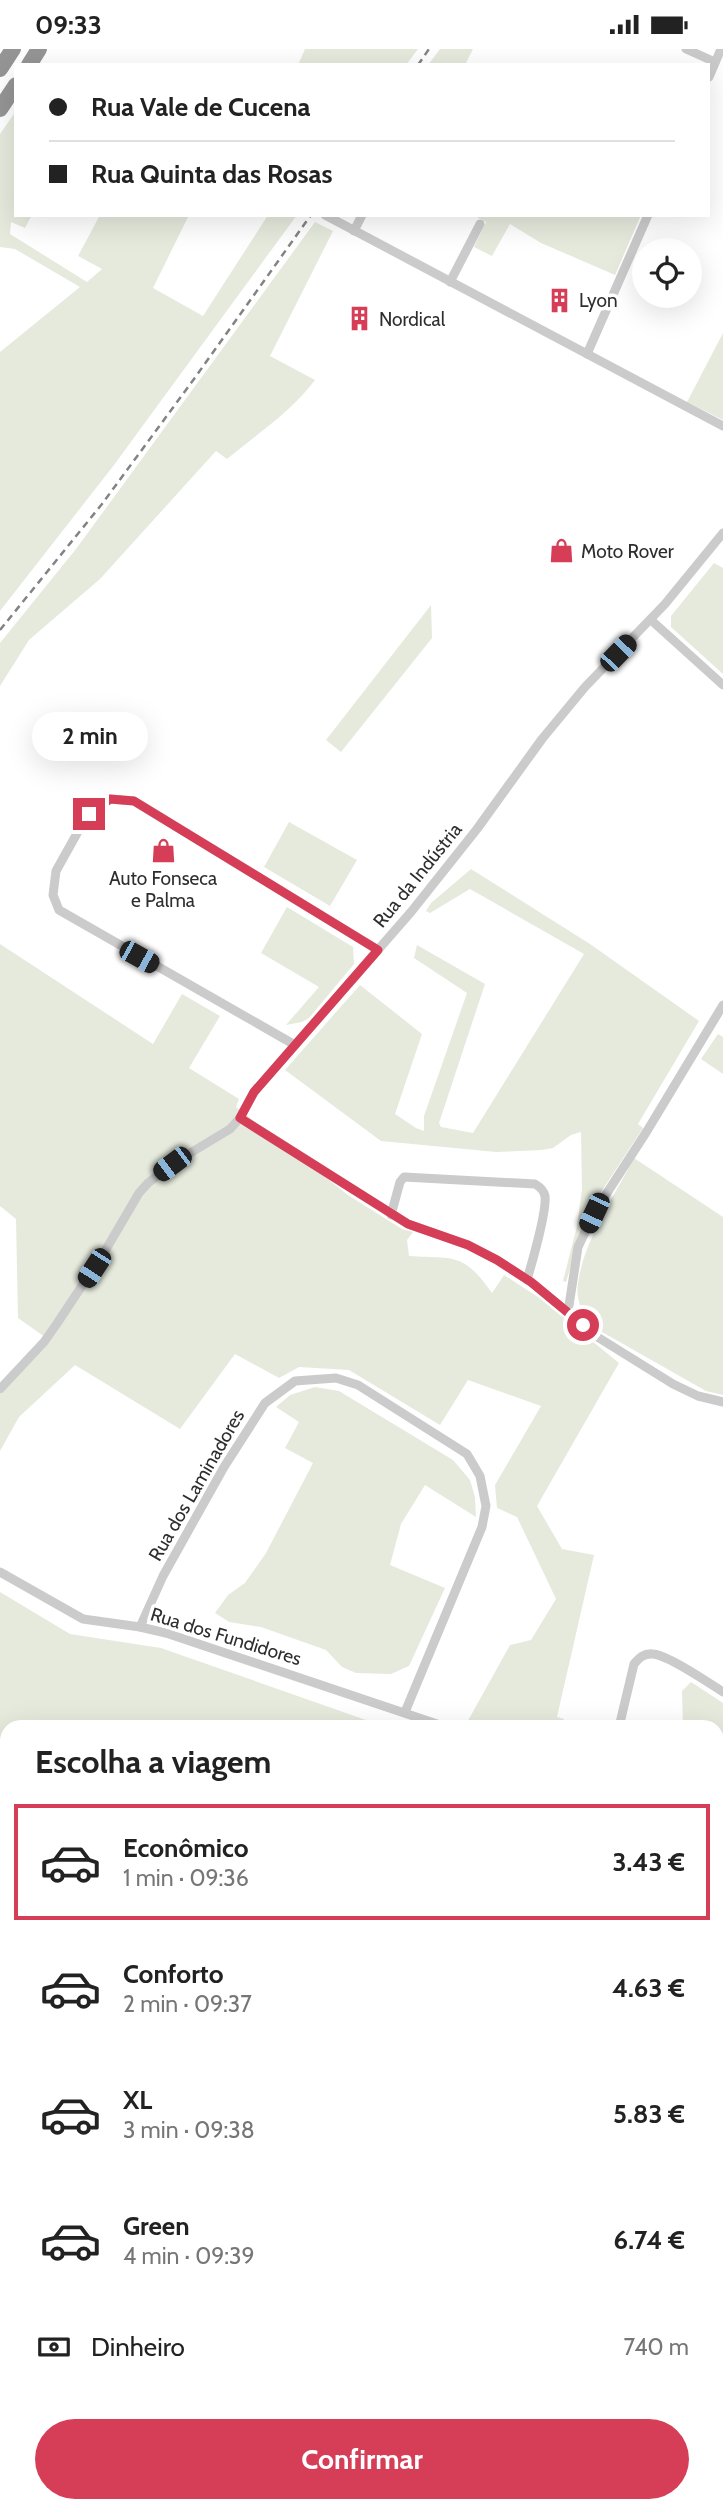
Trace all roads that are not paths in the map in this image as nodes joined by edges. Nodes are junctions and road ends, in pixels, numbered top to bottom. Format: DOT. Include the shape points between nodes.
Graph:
graph roads {
  1 [pos="13,49"];
  2 [pos="686,49"];
  3 [pos="721,49"];
  4 [pos="716,62"];
  5 [pos="0,69"];
  6 [pos="710,76"];
  7 [pos="14,88"];
  8 [pos="0,110"];
  9 [pos="329,217"];
  10 [pos="361,217"];
  11 [pos="647,217"];
  12 [pos="480,224"];
  13 [pos="354,231"];
  14 [pos="450,282"];
  15 [pos="587,354"];
  16 [pos="723,426"];
  17 [pos="723,533"];
  18 [pos="651,619"];
  19 [pos="723,685"];
  20 [pos="378,950"];
  21 [pos="723,1005"];
  22 [pos="295,1045"];
  23 [pos="240,1118"];
  24 [pos="391,1215"];
  25 [pos="527,1280"];
  26 [pos="568,1312"];
  27 [pos="0,1389"];
  28 [pos="723,1402"];
  29 [pos="0,1572"];
  30 [pos="140,1627"];
  31 [pos="723,1692"];
  32 [pos="405,1712"];
  33 [pos="427,1720"];
  34 [pos="621,1720"];
  1 -- 5 [label="highway"];
  2 -- 4 [label="street"];
  3 -- 4 [label="street"];
  4 -- 6 [label="street"];
  7 -- 8 [label="highway"];
  9 -- 13 [label="street"];
  10 -- 13 [label="street"];
  11 -- 15 [label="street"];
  12 -- 14 [label="street"];
  13 -- 14 [label="street"];
  14 -- 15 [label="street"];
  15 -- 16 [label="street"];
  17 -- 18 [label="street, Rua da Indústria"];
  18 -- 19 [label="street"];
  18 -- 20 [label="street, Rua da Indústria" via="542,739 477,829"];
  20 -- 22 [label="street, Rua da Indústria"];
  20 -- 22 [label="street" via="134,801 110,799 89,814 56,871 53,895 59,910"];
  21 -- 26 [label="street" via="594,1213 578,1247"];
  22 -- 23 [label="street, Rua da Indústria" via="254,1092"];
  23 -- 24 [label="street"];
  23 -- 27 [label="street, Rua da Indústria" via="148,1183 50,1334"];
  24 -- 25 [label="street" via="468,1245"];
  24 -- 25 [label="street" via="404,1177 535,1184 545,1196"];
  25 -- 26 [label="street"];
  26 -- 28 [label="street" via="599,1338 673,1384"];
  29 -- 30 [label="street, Rua dos Fundidores" via="83,1619"];
  30 -- 32 [label="street, Rua dos Fundidores"];
  30 -- 32 [label="street, Rua dos Laminadores" via="210,1491 265,1403 295,1381 336,1378 358,1385 467,1454 480,1476 486,1506 482,1527"];
  31 -- 34 [label="street" via="663,1656 646,1655 634,1664"];
  32 -- 33 [label="street, Rua dos Fundidores"];
}
